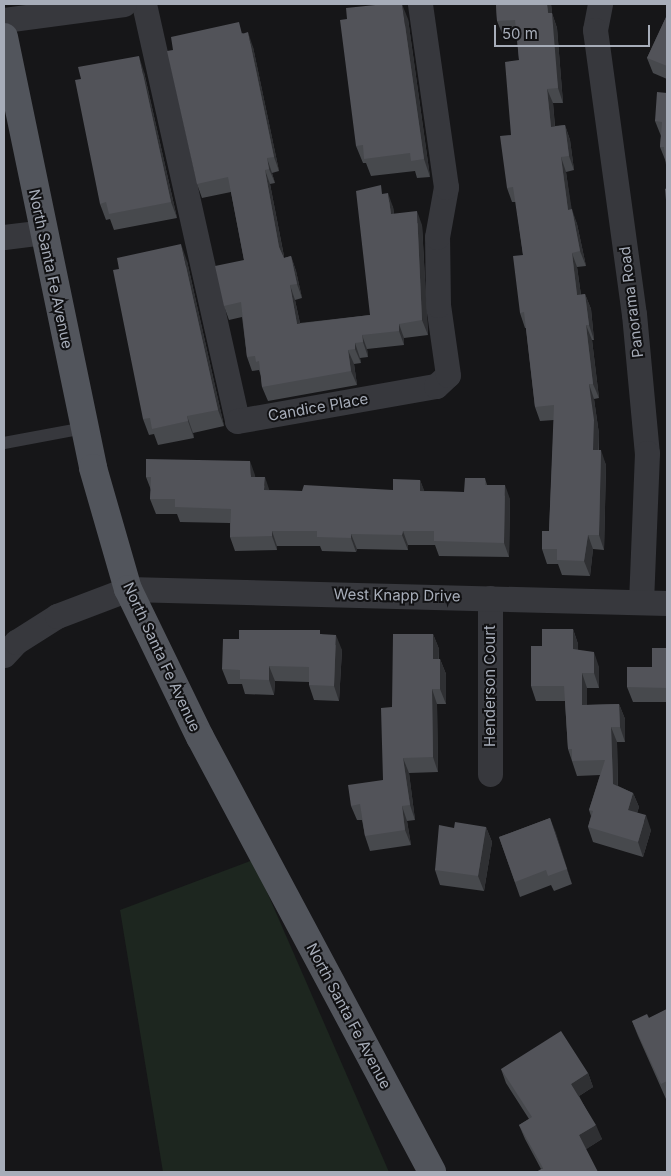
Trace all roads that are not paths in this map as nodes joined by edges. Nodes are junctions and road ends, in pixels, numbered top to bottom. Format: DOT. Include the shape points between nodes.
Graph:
graph roads {
  1 [pos="124,4"];
  2 [pos="144,4"];
  3 [pos="420,4"];
  4 [pos="600,4"];
  5 [pos="4,20"];
  6 [pos="4,37"];
  7 [pos="44,232"];
  8 [pos="4,237"];
  9 [pos="84,428"];
  10 [pos="4,443"];
  11 [pos="128,589"];
  12 [pos="490,598"];
  13 [pos="641,602"];
  14 [pos="667,603"];
  15 [pos="4,655"];
  16 [pos="490,774"];
  17 [pos="432,1172"];
  1 -- 5 [label="street"];
  2 -- 3 [label="street, Candice Place" via="236,421 436,386 448,376 438,305 437,256 446,187"];
  4 -- 13 [label="street, Panorama Road" via="594,30 634,314 647,453"];
  6 -- 7 [label="main road, North Santa Fe Avenue"];
  7 -- 8 [label="street"];
  7 -- 9 [label="main road, North Santa Fe Avenue"];
  9 -- 10 [label="lane"];
  9 -- 11 [label="main road, North Santa Fe Avenue"];
  11 -- 12 [label="street, West Knapp Drive"];
  11 -- 15 [label="street" via="57,616 16,642"];
  11 -- 17 [label="main road, North Santa Fe Avenue" via="200,737"];
  12 -- 13 [label="street, West Knapp Drive"];
  12 -- 16 [label="street, Henderson Court"];
  13 -- 14 [label="street, West Knapp Drive"];
}
